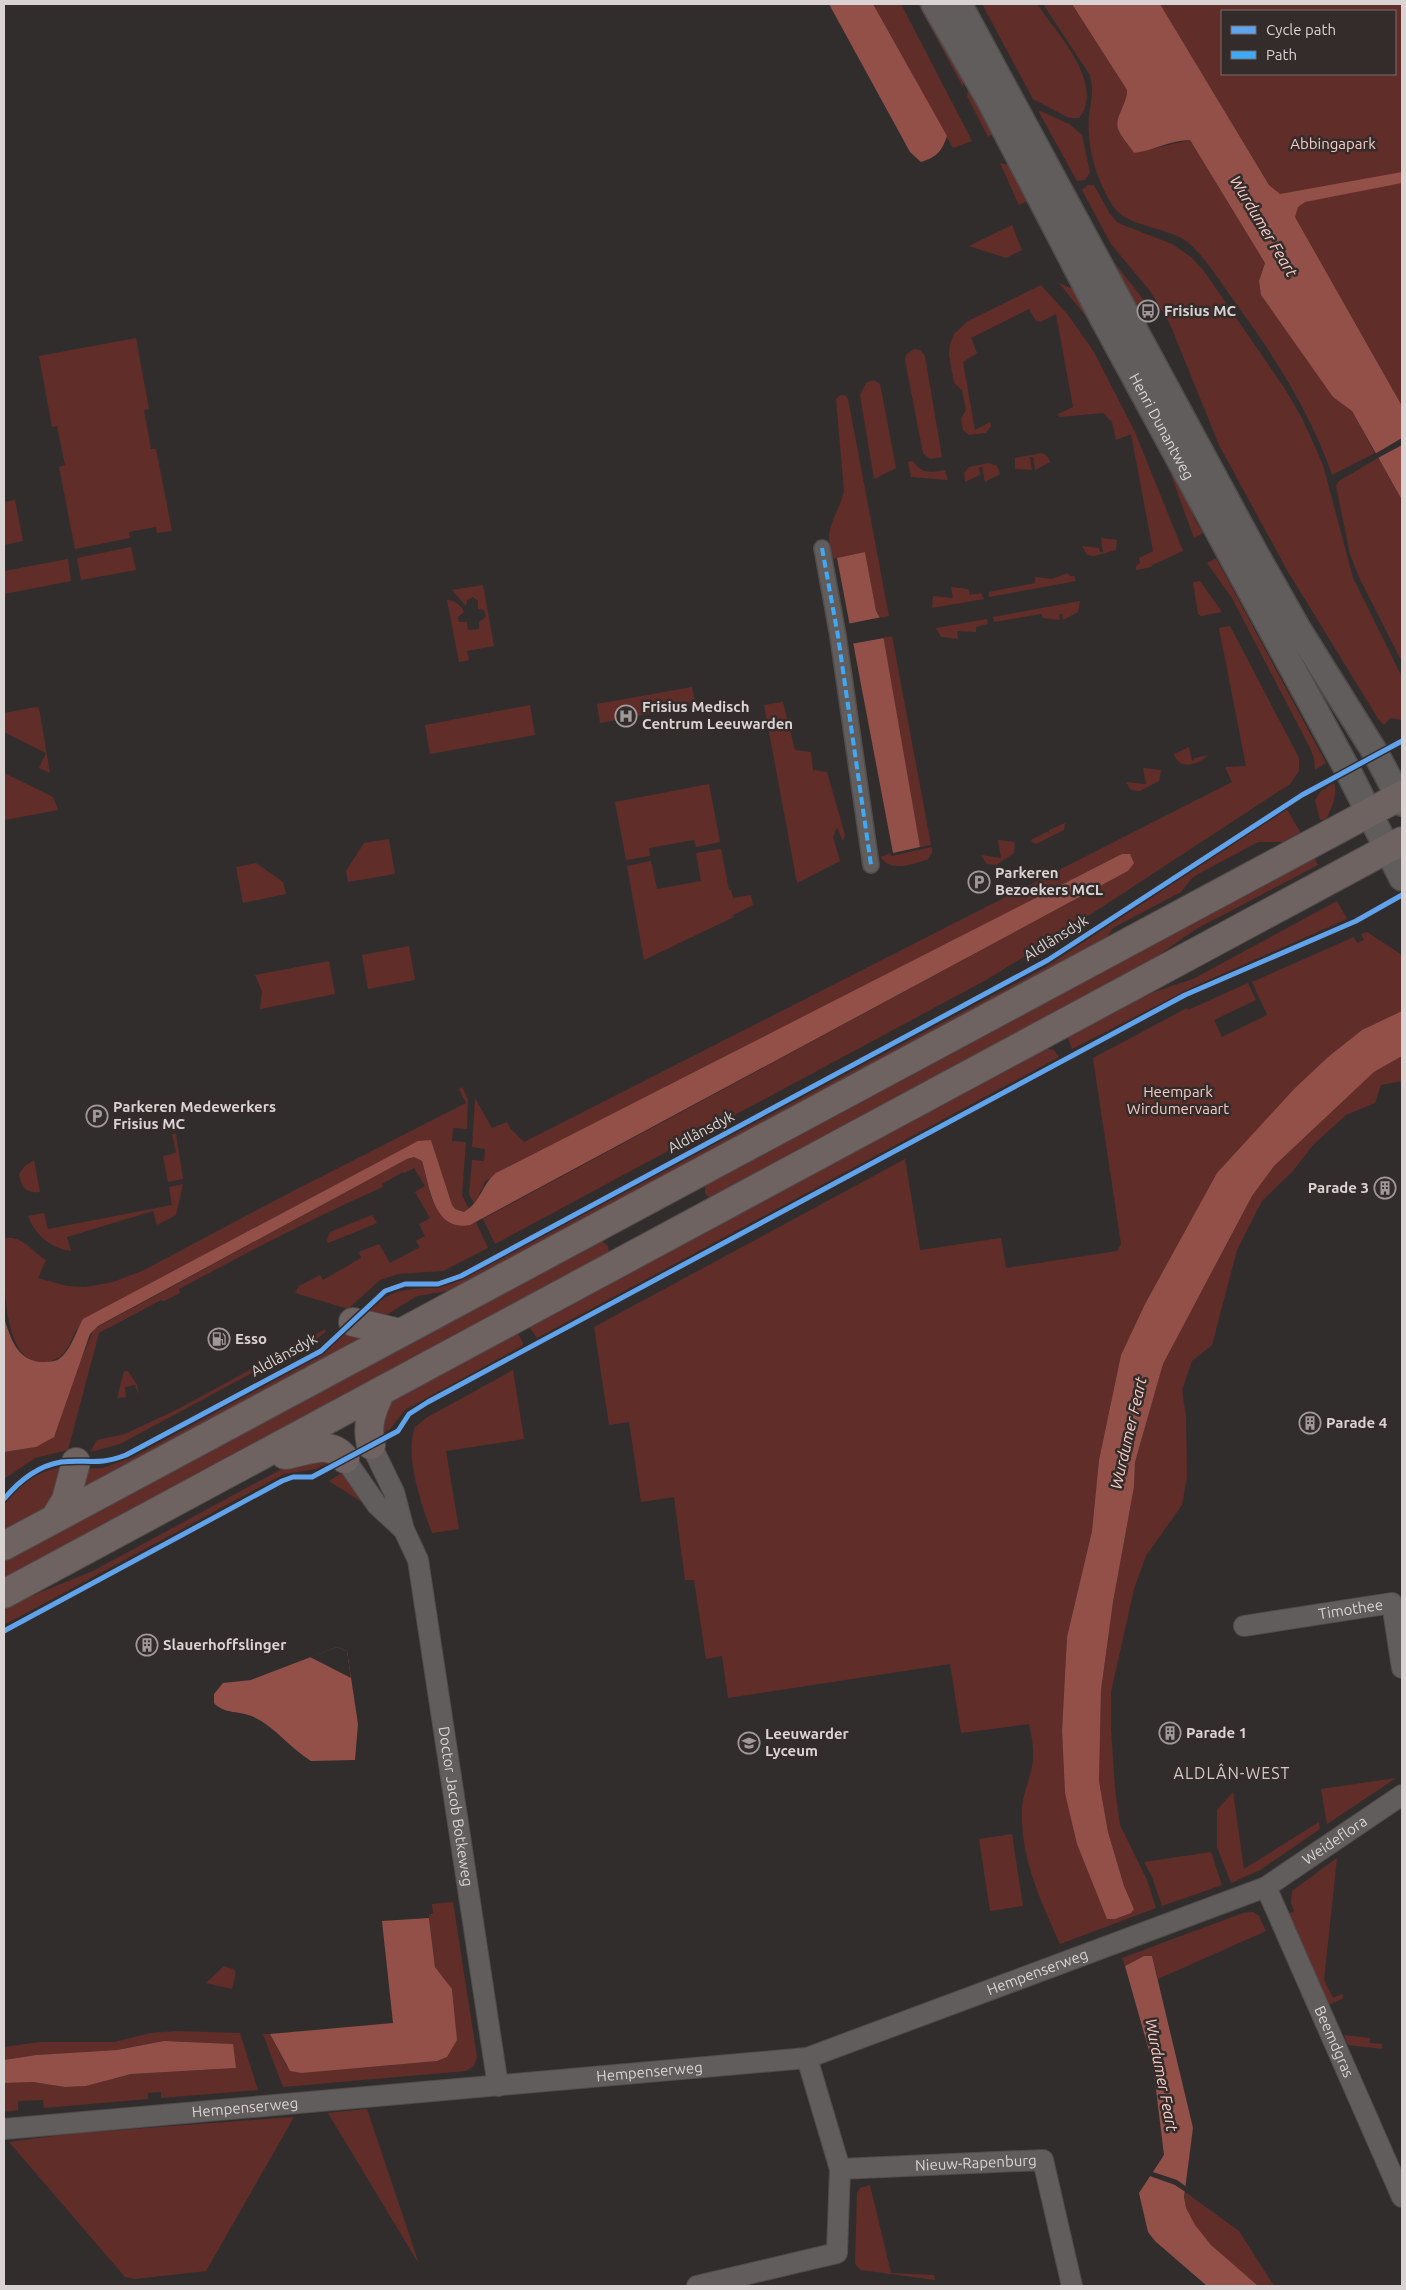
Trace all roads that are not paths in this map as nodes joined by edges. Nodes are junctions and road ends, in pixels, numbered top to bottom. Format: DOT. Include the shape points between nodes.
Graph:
graph roads {
  1 [pos="934,4"];
  2 [pos="959,4"];
  3 [pos="822,548"];
  4 [pos="1401,798"];
  5 [pos="1370,813"];
  6 [pos="1395,845"];
  7 [pos="871,864"];
  8 [pos="1402,878"];
  9 [pos="353,1322"];
  10 [pos="400,1333"];
  11 [pos="381,1391"];
  12 [pos="371,1445"];
  13 [pos="259,1458"];
  14 [pos="345,1459"];
  15 [pos="76,1462"];
  16 [pos="55,1518"];
  17 [pos="404,1530"];
  18 [pos="4,1546"];
  19 [pos="4,1594"];
  20 [pos="1244,1626"];
  21 [pos="1402,1668"];
  22 [pos="1402,1795"];
  23 [pos="1266,1887"];
  24 [pos="807,2058"];
  25 [pos="498,2086"];
  26 [pos="4,2129"];
  27 [pos="840,2169"];
  28 [pos="1402,2197"];
  29 [pos="697,2286"];
  30 [pos="1072,2286"];
  1 -- 5 [label="street, Henri Dunantweg" via="990,102 1102,318"];
  2 -- 4 [label="street, Henri Dunantweg" via="1254,551"];
  3 -- 7 [label="street"];
  4 -- 5 [label="main road"];
  5 -- 6 [label="street, Henri Dunantweg"];
  5 -- 10 [label="main road"];
  6 -- 8 [label="street, Henri Dunantweg"];
  6 -- 11 [label="main road"];
  9 -- 10 [label="main road"];
  10 -- 16 [label="main road"];
  11 -- 12 [label="main road" via="368,1424"];
  11 -- 13 [label="main road"];
  12 -- 17 [label="street, Doctor Jacob Botkeweg" via="394,1492"];
  13 -- 14 [label="main road" via="322,1447 337,1451"];
  13 -- 19 [label="main road"];
  14 -- 17 [label="street, Doctor Jacob Botkeweg" via="377,1505"];
  15 -- 16 [label="main road" via="66,1500"];
  16 -- 18 [label="main road"];
  17 -- 25 [label="street, Doctor Jacob Botkeweg" via="418,1560 422,1582"];
  20 -- 21 [label="street, Timothee" via="1392,1603"];
  22 -- 23 [label="street, Weideflora"];
  23 -- 24 [label="street, Hempenserweg"];
  23 -- 28 [label="street, Beemdgras"];
  24 -- 25 [label="street, Hempenserweg"];
  24 -- 27 [label="street"];
  25 -- 26 [label="street, Hempenserweg"];
  27 -- 29 [label="street" via="837,2253"];
  27 -- 30 [label="street, Nieuw-Rapenburg" via="1043,2160"];
}
